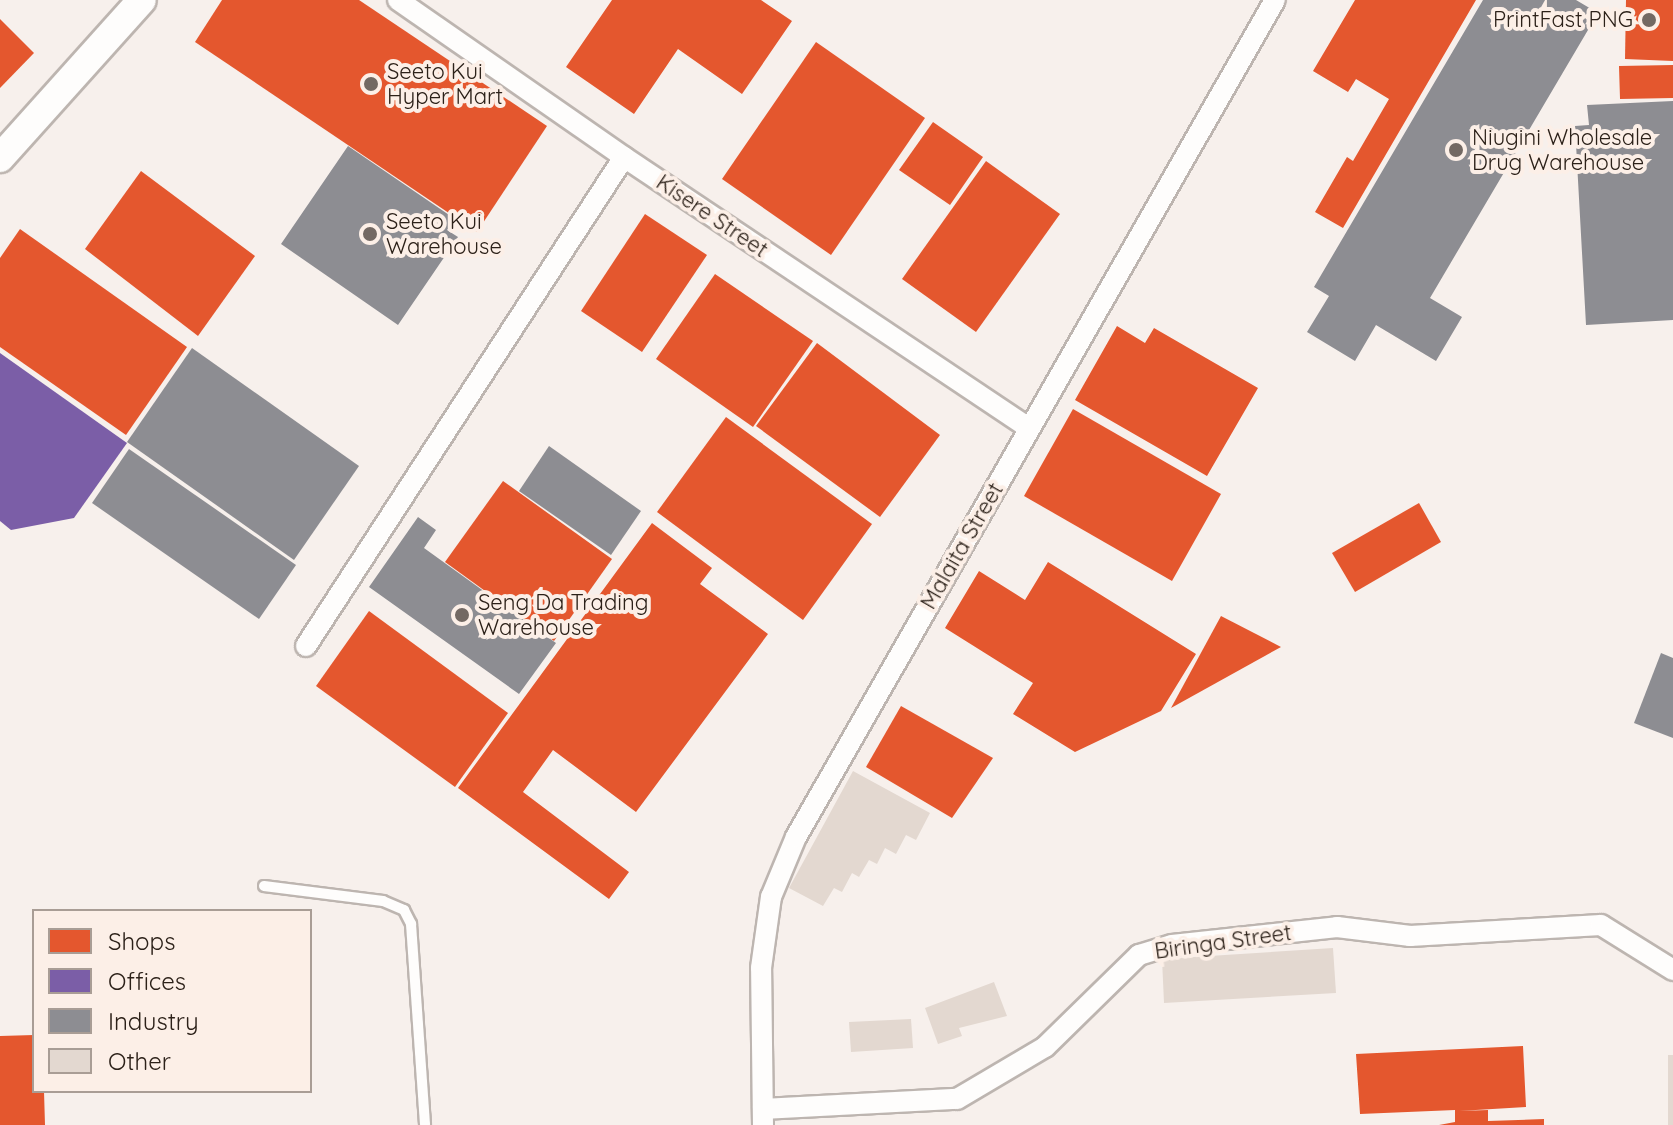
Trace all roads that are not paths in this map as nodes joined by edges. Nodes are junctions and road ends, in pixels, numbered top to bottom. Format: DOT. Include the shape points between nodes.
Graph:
graph roads {
  1 [pos="142,0"];
  2 [pos="398,0"];
  3 [pos="1275,0"];
  4 [pos="624,157"];
  5 [pos="0,158"];
  6 [pos="1029,428"];
  7 [pos="306,646"];
  8 [pos="264,886"];
  9 [pos="1673,970"];
  10 [pos="763,1117"];
  11 [pos="425,1125"];
  1 -- 5 [label="street"];
  2 -- 4 [label="street, Kisere Street"];
  3 -- 6 [label="street, Malaita Street"];
  4 -- 6 [label="street, Kisere Street"];
  4 -- 7 [label="street"];
  6 -- 10 [label="street, Malaita Street" via="796,837 771,897 761,968"];
  8 -- 11 [label="lane" via="383,901 404,910 411,924"];
  9 -- 10 [label="street, Biringa Street" via="1601,925 1410,936 1337,927 1172,945 1139,955 1045,1047 957,1099"];
}
